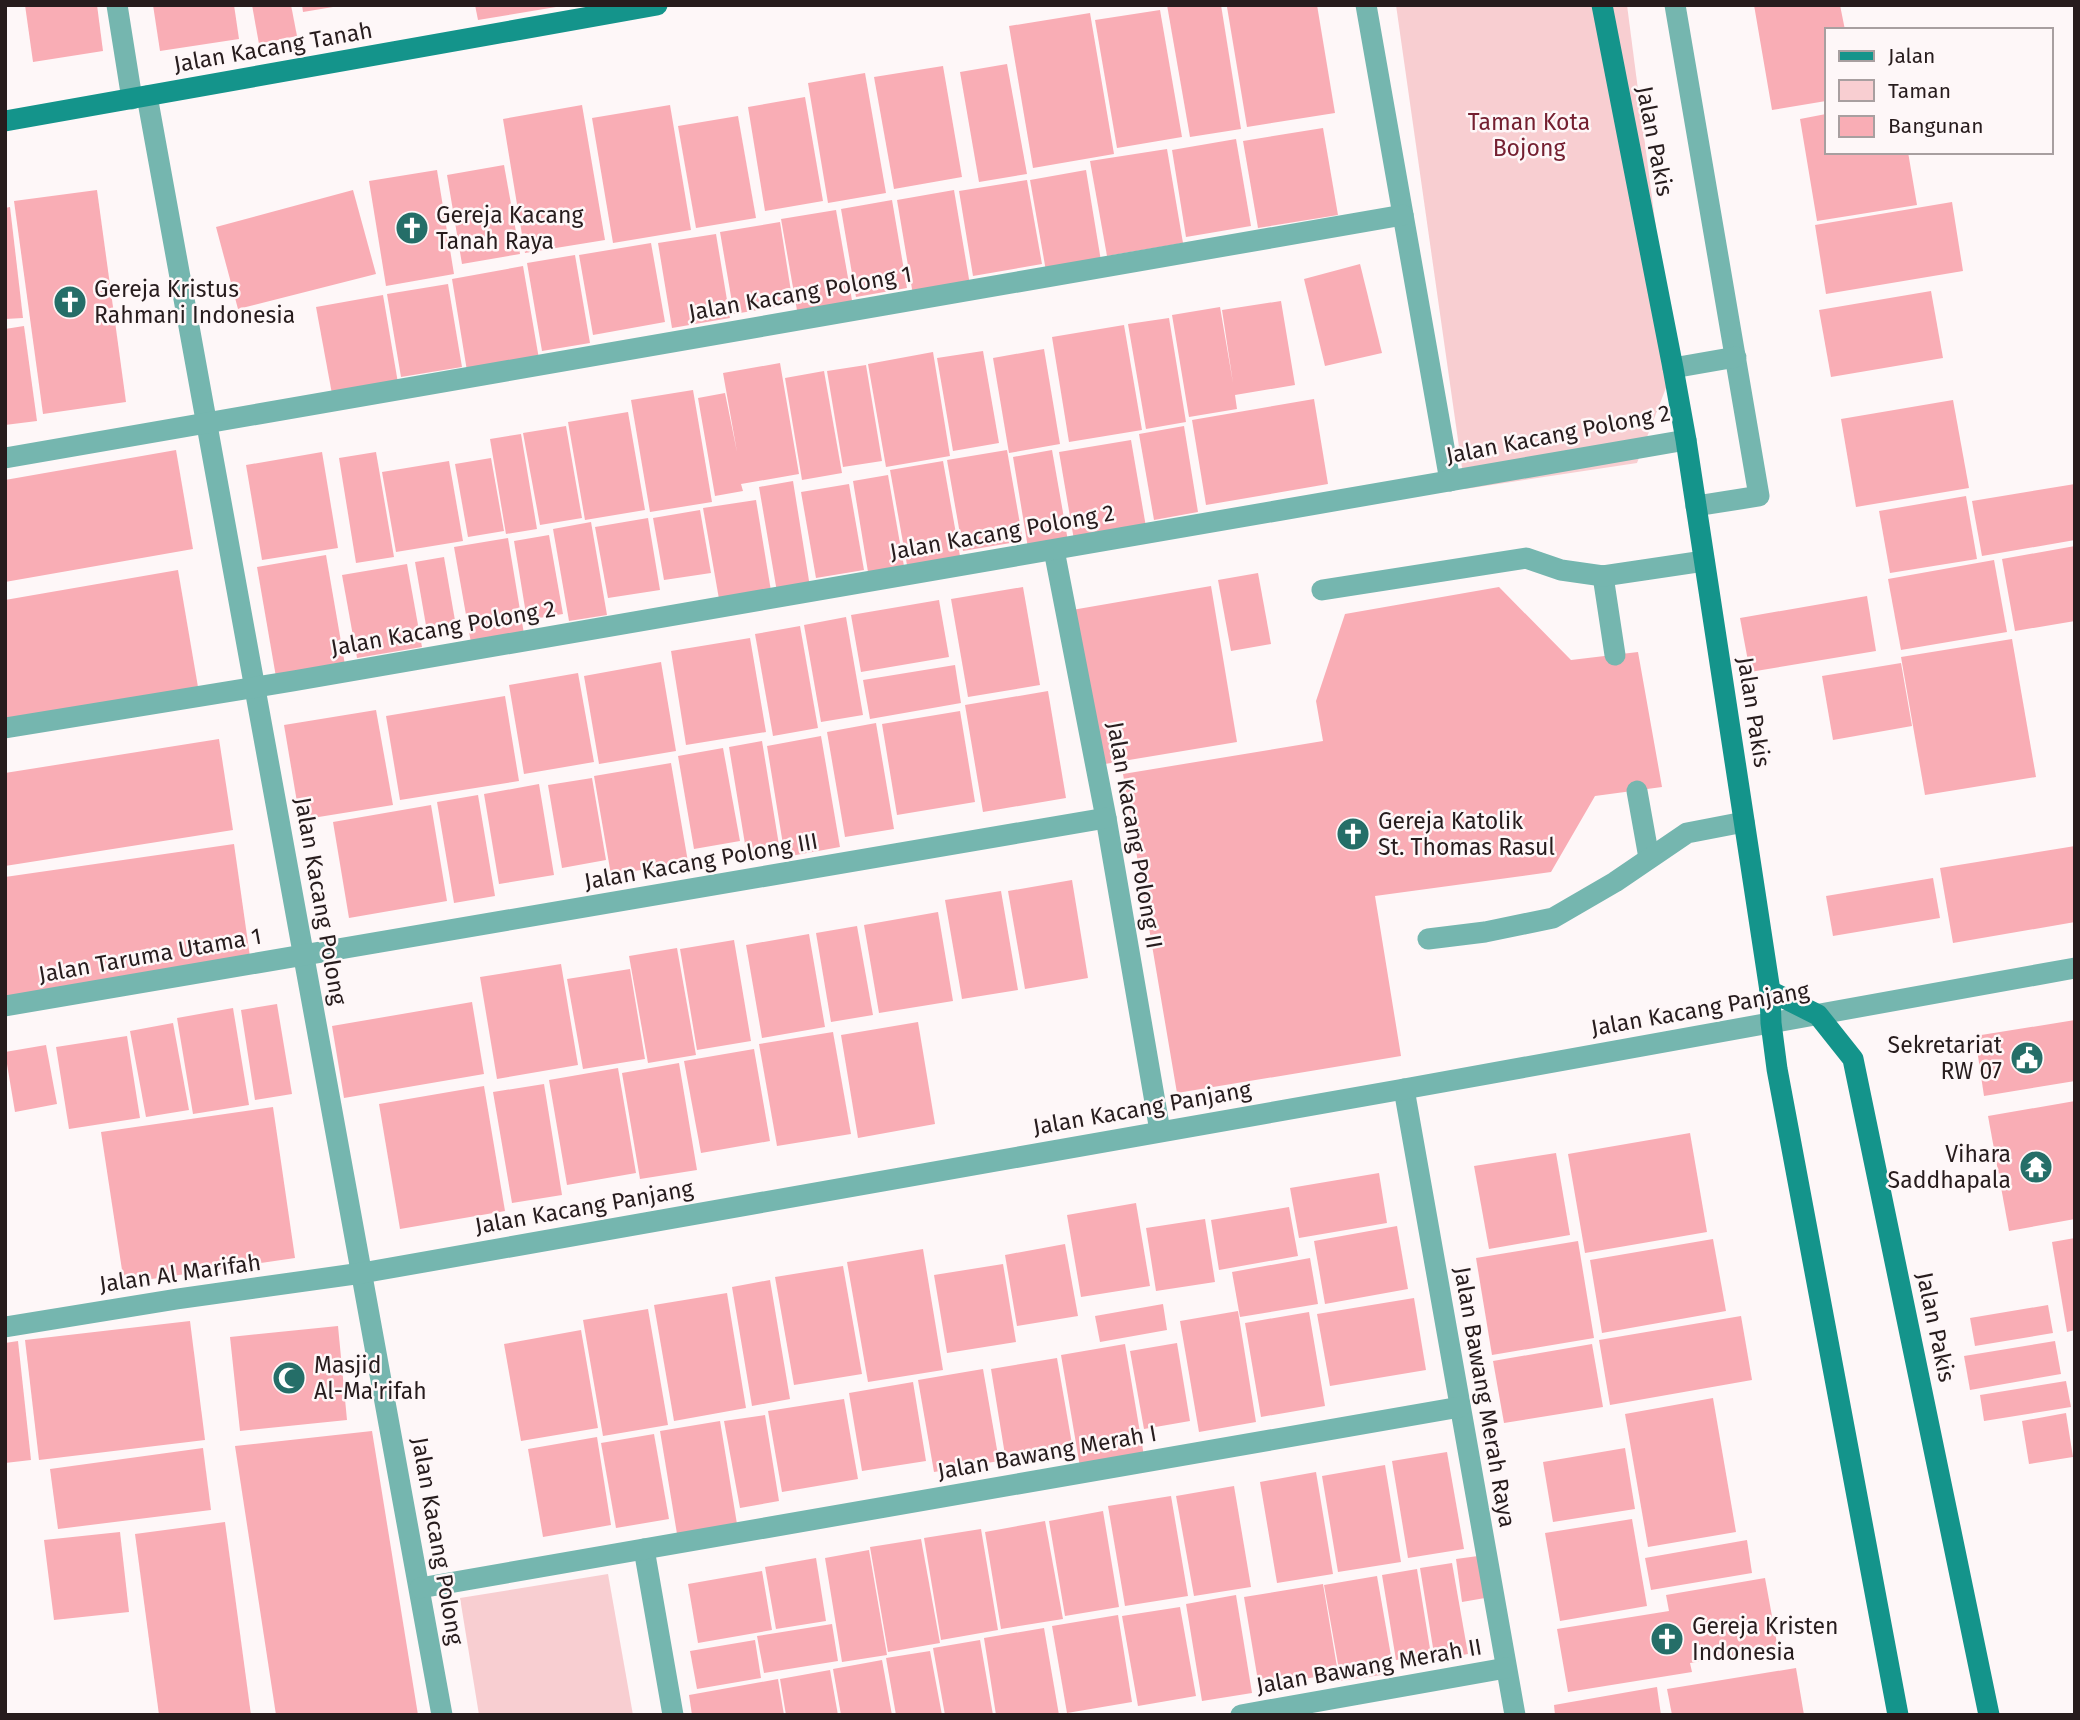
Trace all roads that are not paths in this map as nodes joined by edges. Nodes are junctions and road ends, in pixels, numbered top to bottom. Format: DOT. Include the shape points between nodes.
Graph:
graph roads {
  1 [pos="117,5"];
  2 [pos="657,5"];
  3 [pos="1366,5"];
  4 [pos="1602,5"];
  5 [pos="1675,5"];
  6 [pos="139,98"];
  7 [pos="5,121"];
  8 [pos="1403,215"];
  9 [pos="1736,357"];
  10 [pos="1673,368"];
  11 [pos="206,423"];
  12 [pos="1686,440"];
  13 [pos="5,458"];
  14 [pos="1450,481"];
  15 [pos="1696,506"];
  16 [pos="1054,550"];
  17 [pos="1704,561"];
  18 [pos="1603,576"];
  19 [pos="1322,590"];
  20 [pos="1615,655"];
  21 [pos="255,686"];
  22 [pos="5,728"];
  23 [pos="1637,791"];
  24 [pos="1106,818"];
  25 [pos="1744,822"];
  26 [pos="1650,859"];
  27 [pos="1428,939"];
  28 [pos="304,955"];
  29 [pos="2075,968"];
  30 [pos="1770,991"];
  31 [pos="5,1006"];
  32 [pos="1818,1015"];
  33 [pos="1771,1023"];
  34 [pos="1404,1089"];
  35 [pos="1160,1131"];
  36 [pos="362,1273"];
  37 [pos="5,1326"];
  38 [pos="1460,1406"];
  39 [pos="644,1549"];
  40 [pos="420,1588"];
  41 [pos="1507,1668"];
  42 [pos="442,1715"];
  43 [pos="673,1715"];
  44 [pos="1241,1715"];
  45 [pos="1515,1715"];
  46 [pos="1898,1715"];
  47 [pos="1989,1715"];
  1 -- 6 [label="street, Jalan Kacang Polong"];
  2 -- 6 [label="street, Jalan Kacang Tanah"];
  3 -- 8 [label="street"];
  4 -- 10 [label="street, Jalan Pakis"];
  5 -- 9 [label="street"];
  6 -- 7 [label="street, Jalan Kacang Tanah"];
  6 -- 11 [label="street, Jalan Kacang Polong"];
  8 -- 11 [label="street, Jalan Kacang Polong 1"];
  8 -- 14 [label="street"];
  9 -- 10 [label="street"];
  9 -- 15 [label="street" via="1759,496"];
  10 -- 12 [label="street, Jalan Kacang Polong 2"];
  11 -- 13 [label="street, Jalan Kacang Polong 1"];
  11 -- 21 [label="street, Jalan Kacang Polong"];
  12 -- 14 [label="street, Jalan Kacang Polong 2"];
  12 -- 15 [label="street, Jalan Pakis"];
  14 -- 16 [label="street, Jalan Kacang Polong 2"];
  15 -- 17 [label="street, Jalan Pakis"];
  16 -- 21 [label="street, Jalan Kacang Polong 2"];
  16 -- 24 [label="street, Jalan Kacang Polong II"];
  17 -- 18 [label="street"];
  17 -- 25 [label="street, Jalan Pakis"];
  18 -- 19 [label="street" via="1561,570 1526,558"];
  18 -- 20 [label="street"];
  21 -- 22 [label="street, Jalan Kacang Polong 2"];
  21 -- 28 [label="street, Jalan Kacang Polong"];
  23 -- 26 [label="street"];
  24 -- 28 [label="street, Jalan Kacang Polong III"];
  24 -- 35 [label="street, Jalan Kacang Polong II"];
  25 -- 26 [label="street" via="1687,833"];
  25 -- 30 [label="street, Jalan Pakis"];
  26 -- 27 [label="street" via="1553,918"];
  28 -- 31 [label="street, Jalan Taruma Utama 1"];
  28 -- 36 [label="street, Jalan Kacang Polong"];
  29 -- 32 [label="street, Jalan Kacang Panjang"];
  30 -- 32 [label="street, Jalan Pakis"];
  30 -- 33 [label="street, Jalan Pakis"];
  32 -- 33 [label="street, Jalan Kacang Panjang"];
  32 -- 47 [label="street, Jalan Pakis" via="1853,1059"];
  33 -- 34 [label="street, Jalan Kacang Panjang"];
  33 -- 46 [label="street, Jalan Pakis"];
  34 -- 35 [label="street, Jalan Kacang Panjang"];
  34 -- 38 [label="street, Jalan Bawang Merah Raya"];
  35 -- 36 [label="street, Jalan Kacang Panjang"];
  36 -- 37 [label="street, Jalan Al Marifah"];
  36 -- 40 [label="street, Jalan Kacang Polong"];
  38 -- 39 [label="street, Jalan Bawang Merah I"];
  38 -- 41 [label="street, Jalan Bawang Merah Raya"];
  39 -- 40 [label="street, Jalan Bawang Merah I"];
  39 -- 43 [label="street"];
  40 -- 42 [label="street, Jalan Kacang Polong"];
  41 -- 44 [label="street, Jalan Bawang Merah II"];
  41 -- 45 [label="street, Jalan Bawang Merah Raya"];
}
